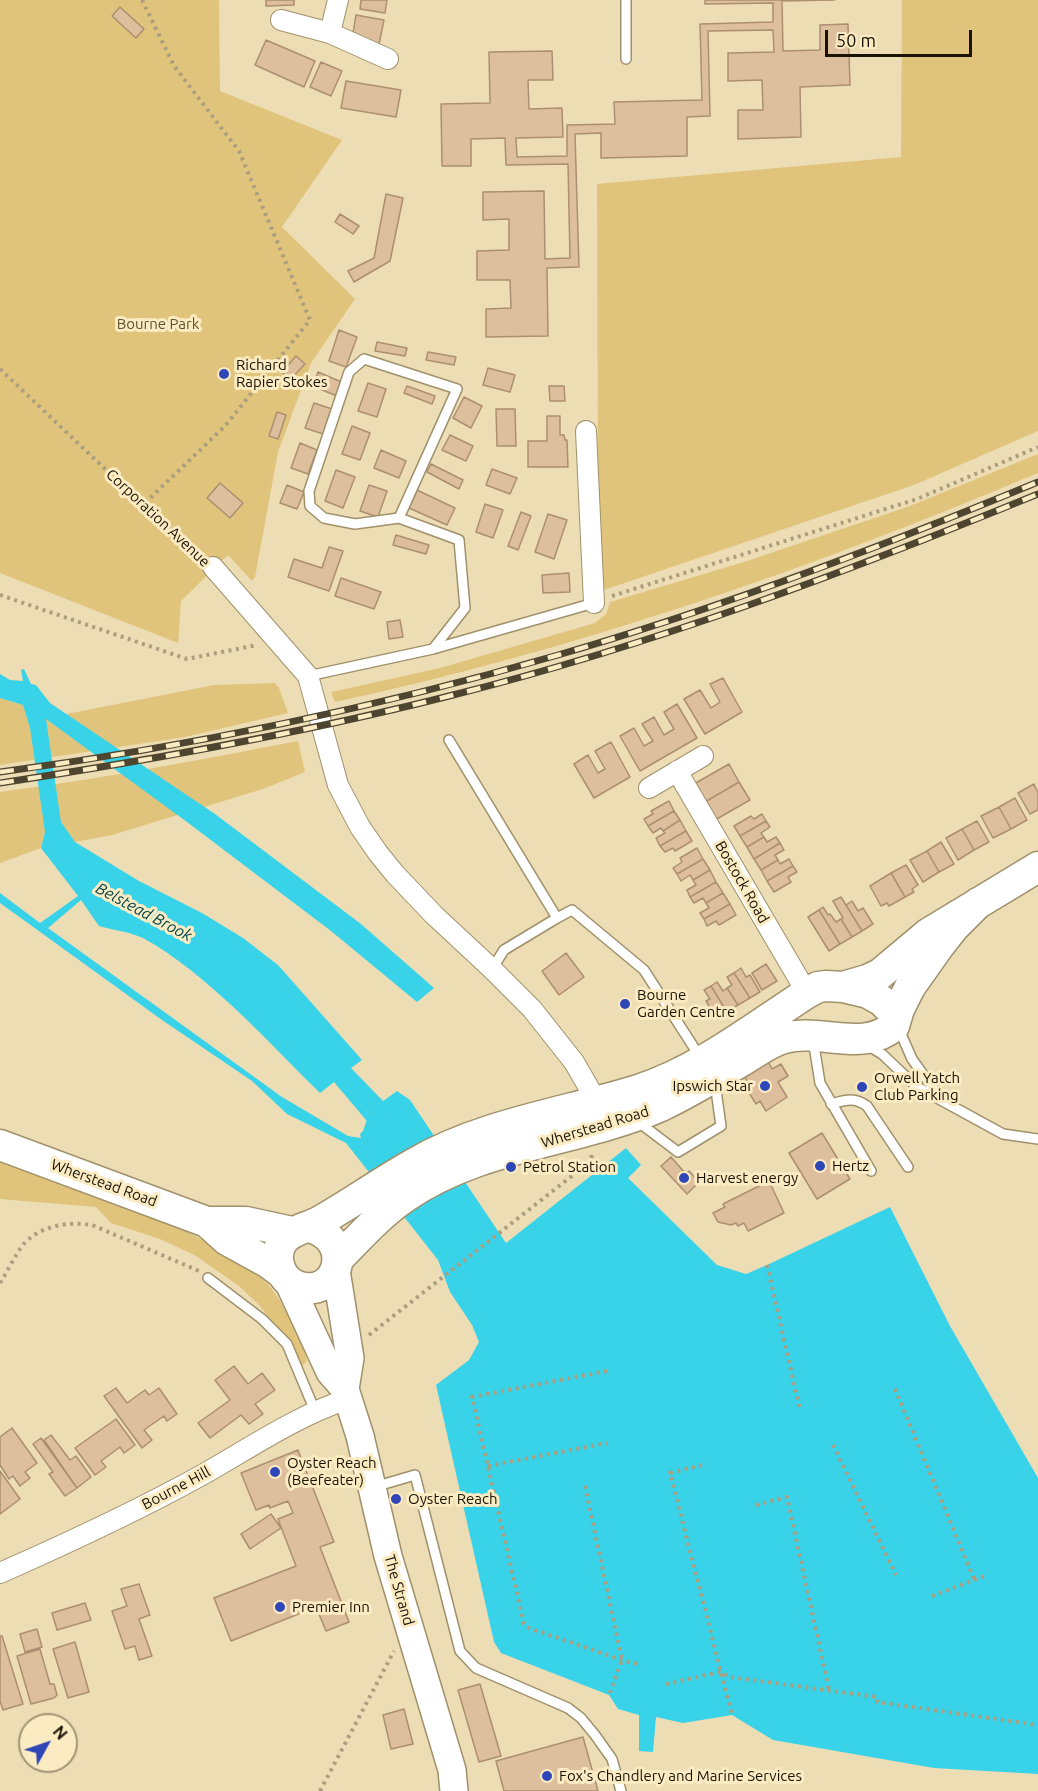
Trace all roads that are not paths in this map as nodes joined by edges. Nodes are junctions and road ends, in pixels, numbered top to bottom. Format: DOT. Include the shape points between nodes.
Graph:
graph roads {
  1 [pos="338,0"];
  2 [pos="626,0"];
  3 [pos="281,20"];
  4 [pos="330,33"];
  5 [pos="388,59"];
  6 [pos="626,59"];
  7 [pos="586,431"];
  8 [pos="399,519"];
  9 [pos="213,567"];
  10 [pos="594,603"];
  11 [pos="433,649"];
  12 [pos="308,676"];
  13 [pos="449,740"];
  14 [pos="704,756"];
  15 [pos="677,771"];
  16 [pos="649,788"];
  17 [pos="1038,867"];
  18 [pos="978,903"];
  19 [pos="557,918"];
  20 [pos="492,969"];
  21 [pos="843,987"];
  22 [pos="807,993"];
  23 [pos="896,1021"];
  24 [pos="813,1036"];
  25 [pos="853,1039"];
  26 [pos="708,1069"];
  27 [pos="941,1100"];
  28 [pos="831,1104"];
  29 [pos="596,1116"];
  30 [pos="632,1117"];
  31 [pos="1038,1139"];
  32 [pos="0,1145"];
  33 [pos="908,1167"];
  34 [pos="871,1171"];
  35 [pos="376,1202"];
  36 [pos="207,1222"];
  37 [pos="301,1230"];
  38 [pos="337,1265"];
  39 [pos="285,1277"];
  40 [pos="208,1278"];
  41 [pos="347,1394"];
  42 [pos="315,1411"];
  43 [pos="372,1487"];
  44 [pos="0,1573"];
  45 [pos="454,1791"];
  46 [pos="621,1791"];
  1 -- 4 [label="street"];
  2 -- 6 [label="lane"];
  3 -- 4 [label="street"];
  4 -- 5 [label="street"];
  7 -- 10 [label="street"];
  8 -- 8 [label="lane" via="457,389 364,359 349,372 309,491 310,506 324,518 355,524"];
  8 -- 11 [label="lane" via="459,540 465,608"];
  9 -- 12 [label="street, Corporation Avenue"];
  10 -- 11 [label="lane"];
  11 -- 12 [label="lane"];
  12 -- 20 [label="street" via="338,785 360,827 395,874"];
  13 -- 19 [label="lane"];
  14 -- 15 [label="street"];
  15 -- 16 [label="street"];
  15 -- 22 [label="street, Bostock Road"];
  17 -- 18 [label="main road, Wherstead Road"];
  18 -- 21 [label="main road, Wherstead Road" via="929,933 880,974"];
  18 -- 23 [label="main road, Wherstead Road" via="921,970"];
  19 -- 20 [label="lane" via="504,950"];
  19 -- 26 [label="lane" via="572,910 644,970"];
  20 -- 29 [label="street" via="532,1009 574,1062"];
  21 -- 22 [label="main road, Wherstead Road" via="818,987"];
  21 -- 23 [label="main road, Wherstead Road" via="876,996"];
  22 -- 26 [label="main road, Wherstead Road"];
  23 -- 25 [label="main road, Wherstead Road" via="882,1035"];
  23 -- 27 [label="lane" via="912,1059"];
  24 -- 25 [label="main road, Wherstead Road"];
  24 -- 26 [label="main road, Wherstead Road" via="783,1038"];
  24 -- 28 [label="lane" via="820,1083"];
  25 -- 27 [label="lane" via="872,1047 917,1087"];
  26 -- 29 [label="main road, Wherstead Road" via="661,1081"];
  26 -- 30 [label="main road, Wherstead Road" via="661,1105"];
  26 -- 30 [label="lane" via="721,1126 678,1152"];
  27 -- 31 [label="lane" via="1003,1134"];
  28 -- 33 [label="lane" via="859,1100 867,1106"];
  28 -- 34 [label="lane"];
  29 -- 30 [label="main road, Wherstead Road"];
  29 -- 35 [label="main road, Wherstead Road" via="502,1128"];
  32 -- 36 [label="main road, Wherstead Road"];
  35 -- 37 [label="main road, Wherstead Road"];
  35 -- 38 [label="main road, Wherstead Road"];
  36 -- 37 [label="main road" via="246,1222"];
  36 -- 39 [label="main road" via="227,1240"];
  37 -- 38 [label="main road" via="318,1229 330,1239 336,1248"];
  37 -- 39 [label="main road, Wherstead Road" via="282,1242 278,1251 278,1263"];
  38 -- 39 [label="main road, Wherstead Road" via="332,1277 318,1287 298,1287"];
  38 -- 41 [label="main road, The Strand" via="350,1358"];
  39 -- 41 [label="main road, The Strand" via="330,1372"];
  40 -- 42 [label="lane" via="262,1319 287,1344"];
  41 -- 42 [label="street, Bourne Hill"];
  41 -- 43 [label="main road, The Strand"];
  42 -- 44 [label="street, Bourne Hill" via="160,1497"];
  43 -- 45 [label="main road, The Strand" via="388,1556 449,1760"];
  43 -- 46 [label="lane" via="416,1475 460,1651 476,1668 568,1708 581,1718 612,1760"];
}
